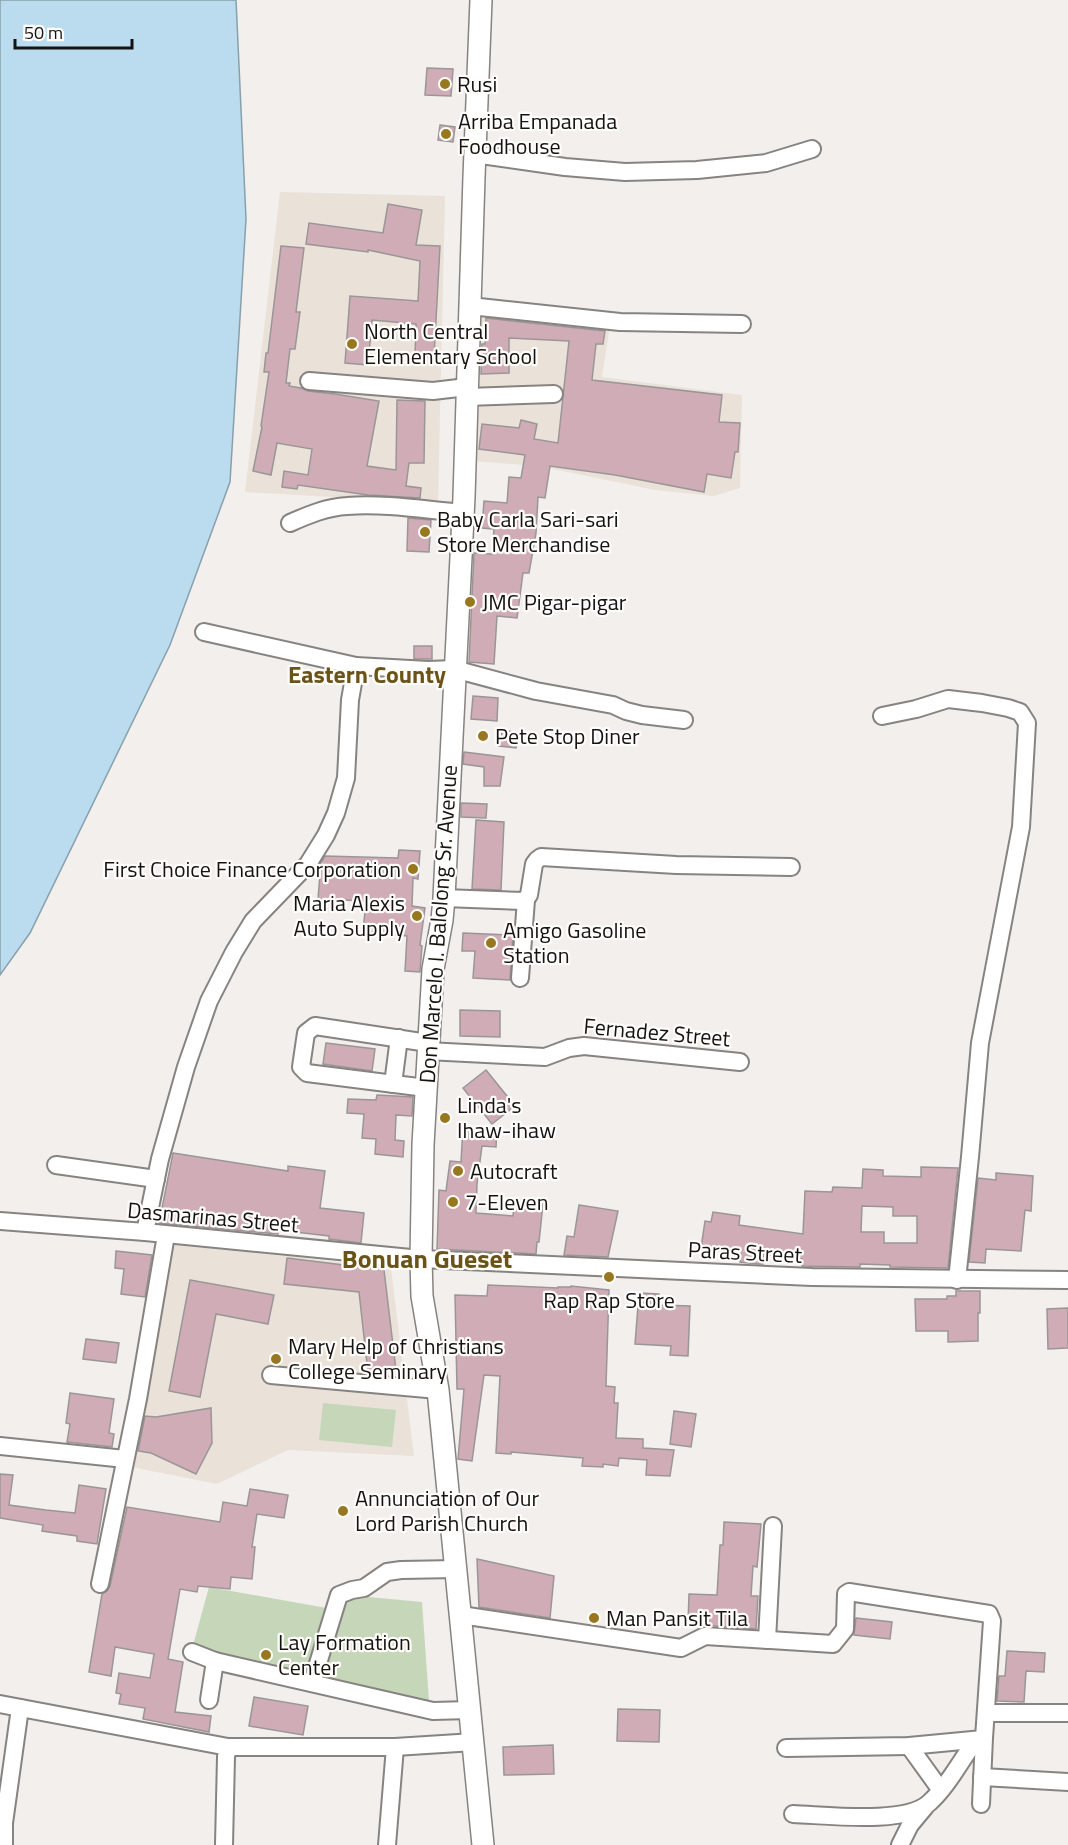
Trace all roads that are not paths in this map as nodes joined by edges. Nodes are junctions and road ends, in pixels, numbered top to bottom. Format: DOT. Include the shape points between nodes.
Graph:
graph roads {
  1 [pos="481,0"];
  2 [pos="812,149"];
  3 [pos="474,154"];
  4 [pos="470,306"];
  5 [pos="742,324"];
  6 [pos="309,381"];
  7 [pos="467,392"];
  8 [pos="554,394"];
  9 [pos="463,513"];
  10 [pos="290,523"];
  11 [pos="204,632"];
  12 [pos="356,666"];
  13 [pos="454,669"];
  14 [pos="882,716"];
  15 [pos="684,720"];
  16 [pos="791,867"];
  17 [pos="444,898"];
  18 [pos="526,900"];
  19 [pos="520,978"];
  20 [pos="399,1038"];
  21 [pos="428,1047"];
  22 [pos="740,1062"];
  23 [pos="393,1084"];
  24 [pos="426,1088"];
  25 [pos="56,1164"];
  26 [pos="156,1179"];
  27 [pos="0,1221"];
  28 [pos="145,1232"];
  29 [pos="166,1235"];
  30 [pos="421,1259"];
  31 [pos="957,1280"];
  32 [pos="1068,1280"];
  33 [pos="271,1375"];
  34 [pos="438,1390"];
  35 [pos="0,1446"];
  36 [pos="125,1459"];
  37 [pos="773,1526"];
  38 [pos="456,1569"];
  39 [pos="100,1584"];
  40 [pos="460,1615"];
  41 [pos="767,1640"];
  42 [pos="192,1652"];
  43 [pos="215,1661"];
  44 [pos="312,1683"];
  45 [pos="209,1700"];
  46 [pos="0,1704"];
  47 [pos="20,1708"];
  48 [pos="470,1710"];
  49 [pos="987,1713"];
  50 [pos="1068,1713"];
  51 [pos="980,1739"];
  52 [pos="474,1742"];
  53 [pos="909,1746"];
  54 [pos="228,1747"];
  55 [pos="395,1747"];
  56 [pos="786,1748"];
  57 [pos="982,1777"];
  58 [pos="1068,1782"];
  59 [pos="940,1789"];
  60 [pos="927,1804"];
  61 [pos="981,1804"];
  62 [pos="793,1814"];
  63 [pos="4,1845"];
  64 [pos="224,1845"];
  65 [pos="387,1845"];
  66 [pos="483,1845"];
  67 [pos="900,1845"];
  1 -- 3 [label="main road, Don Marcelo I. Balolong Sr. Avenue"];
  2 -- 3 [label="street" via="766,163 625,172"];
  3 -- 4 [label="main road, Don Marcelo I. Balolong Sr. Avenue"];
  4 -- 5 [label="street" via="620,322"];
  4 -- 7 [label="main road, Don Marcelo I. Balolong Sr. Avenue"];
  6 -- 7 [label="street"];
  7 -- 8 [label="street"];
  7 -- 9 [label="main road, Don Marcelo I. Balolong Sr. Avenue"];
  9 -- 10 [label="street" via="347,506"];
  9 -- 13 [label="main road, Don Marcelo I. Balolong Sr. Avenue"];
  11 -- 12 [label="street"];
  12 -- 13 [label="street"];
  12 -- 26 [label="street" via="346,778 336,813 308,864 253,921 209,1001 186,1067"];
  13 -- 15 [label="street" via="642,715"];
  13 -- 17 [label="main road, Don Marcelo I. Balolong Sr. Avenue"];
  14 -- 31 [label="street" via="948,699 1008,708 1020,712 1027,723 1021,827 980,1043"];
  16 -- 18 [label="street" via="541,857 534,864"];
  17 -- 18 [label="street"];
  17 -- 21 [label="main road, Don Marcelo I. Balolong Sr. Avenue" via="433,969"];
  18 -- 19 [label="street"];
  20 -- 21 [label="street, Fernadez Street"];
  20 -- 23 [label="street"];
  20 -- 23 [label="street, Fernadez Street" via="315,1026 306,1033 301,1067 307,1073"];
  21 -- 22 [label="street, Fernadez Street" via="545,1057 584,1046"];
  21 -- 24 [label="main road, Don Marcelo I. Balolong Sr. Avenue"];
  23 -- 24 [label="street"];
  24 -- 30 [label="main road, Don Marcelo I. Balolong Sr. Avenue"];
  25 -- 26 [label="street"];
  26 -- 28 [label="street"];
  27 -- 28 [label="street, Dasmarinas Street"];
  28 -- 29 [label="street, Dasmarinas Street"];
  29 -- 30 [label="street, Dasmarinas Street"];
  29 -- 36 [label="street"];
  30 -- 31 [label="street, Paras Street" via="800,1277"];
  30 -- 34 [label="main road, Don Marcelo I. Balolong Sr. Avenue" via="422,1296"];
  31 -- 32 [label="street, Paras Street"];
  33 -- 34 [label="street"];
  34 -- 38 [label="main road, Don Marcelo I. Balolong Sr. Avenue"];
  35 -- 36 [label="street"];
  36 -- 39 [label="street"];
  37 -- 41 [label="street"];
  38 -- 40 [label="main road, Don Marcelo I. Balolong Sr. Avenue"];
  38 -- 44 [label="street" via="387,1572 364,1588 339,1595"];
  40 -- 41 [label="street" via="681,1648 705,1636"];
  40 -- 48 [label="main road, Don Marcelo I. Balolong Sr. Avenue"];
  41 -- 49 [label="street" via="833,1644 845,1629 849,1592 988,1614 992,1621"];
  42 -- 43 [label="street"];
  43 -- 44 [label="street"];
  43 -- 45 [label="street"];
  44 -- 48 [label="street" via="433,1711"];
  46 -- 47 [label="street"];
  47 -- 54 [label="street"];
  47 -- 63 [label="street"];
  48 -- 52 [label="main road, Don Marcelo I. Balolong Sr. Avenue"];
  49 -- 50 [label="street"];
  49 -- 51 [label="street"];
  51 -- 53 [label="street"];
  51 -- 57 [label="street"];
  51 -- 59 [label="street"];
  52 -- 55 [label="street"];
  52 -- 66 [label="main road, Don Marcelo I. Balolong Sr. Avenue"];
  53 -- 56 [label="street"];
  53 -- 59 [label="street"];
  54 -- 55 [label="street"];
  54 -- 64 [label="street"];
  55 -- 65 [label="street"];
  57 -- 58 [label="street"];
  57 -- 61 [label="street"];
  59 -- 60 [label="street"];
  60 -- 62 [label="street" via="883,1817"];
  60 -- 67 [label="street"];
}
